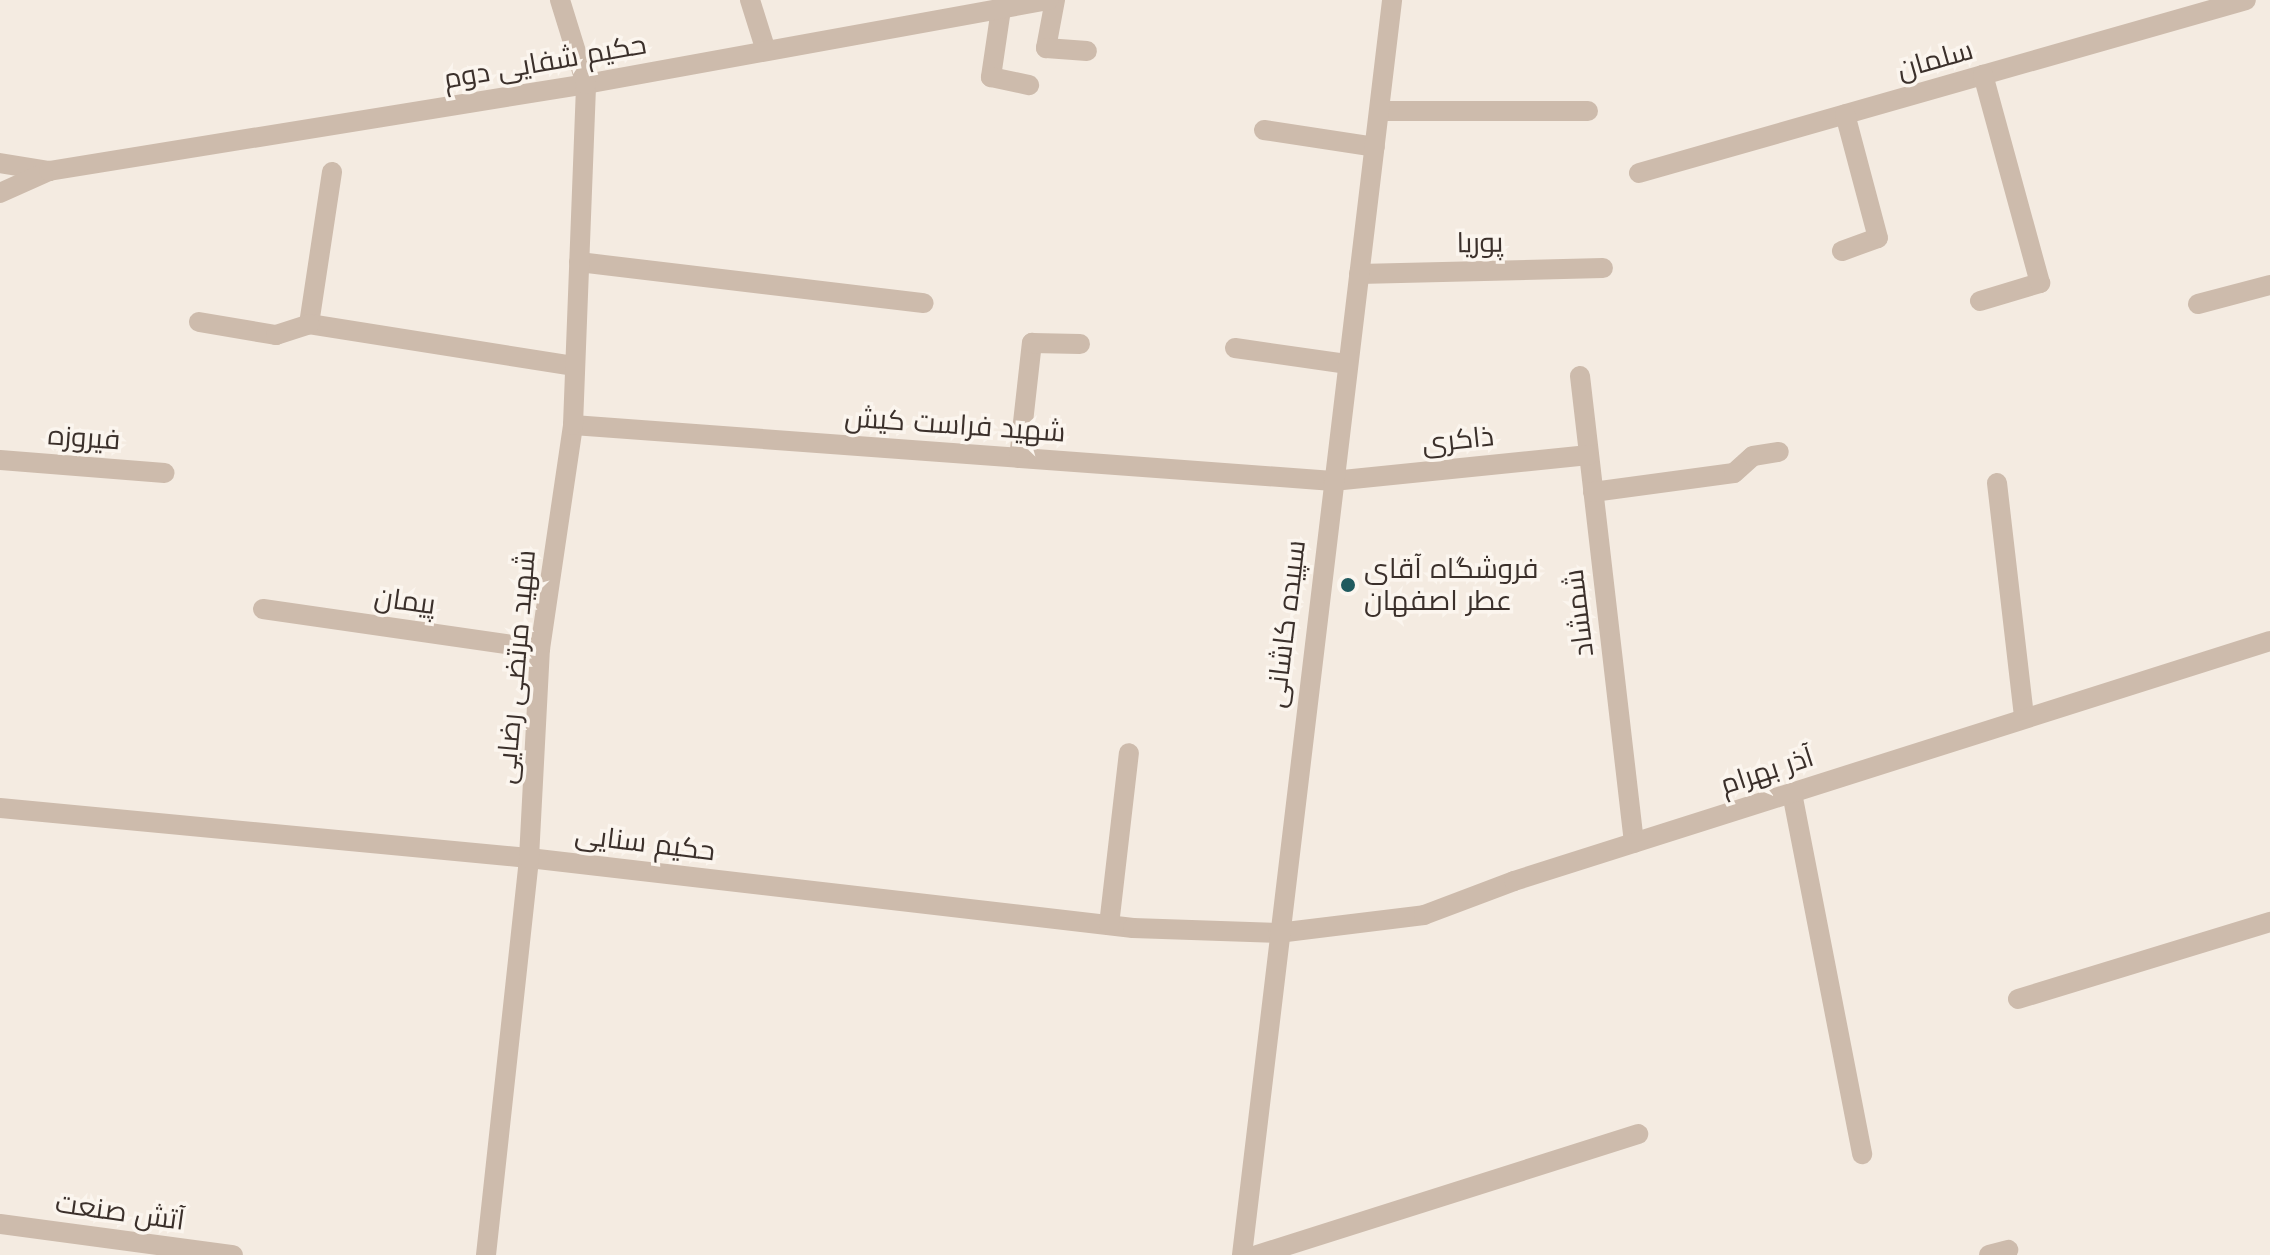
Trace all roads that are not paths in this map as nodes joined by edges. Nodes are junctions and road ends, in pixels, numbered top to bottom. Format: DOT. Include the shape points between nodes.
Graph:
graph roads {
  1 [pos="560,0"];
  2 [pos="750,0"];
  3 [pos="1048,0"];
  4 [pos="1055,0"];
  5 [pos="1392,0"];
  6 [pos="2246,0"];
  7 [pos="969,7"];
  8 [pos="1001,9"];
  9 [pos="766,51"];
  10 [pos="1087,51"];
  11 [pos="1983,75"];
  12 [pos="586,84"];
  13 [pos="1029,85"];
  14 [pos="1380,111"];
  15 [pos="1588,111"];
  16 [pos="1845,114"];
  17 [pos="1264,130"];
  18 [pos="1375,147"];
  19 [pos="0,163"];
  20 [pos="49,171"];
  21 [pos="332,172"];
  22 [pos="1639,173"];
  23 [pos="0,193"];
  24 [pos="1842,251"];
  25 [pos="579,262"];
  26 [pos="1603,268"];
  27 [pos="1359,274"];
  28 [pos="2270,285"];
  29 [pos="1980,301"];
  30 [pos="924,303"];
  31 [pos="2198,304"];
  32 [pos="199,322"];
  33 [pos="309,324"];
  34 [pos="1080,344"];
  35 [pos="1235,348"];
  36 [pos="1348,364"];
  37 [pos="575,372"];
  38 [pos="1580,376"];
  39 [pos="573,416"];
  40 [pos="1779,452"];
  41 [pos="1589,455"];
  42 [pos="1019,458"];
  43 [pos="0,460"];
  44 [pos="164,473"];
  45 [pos="1333,481"];
  46 [pos="1997,483"];
  47 [pos="1593,492"];
  48 [pos="263,609"];
  49 [pos="2270,641"];
  50 [pos="540,649"];
  51 [pos="2024,718"];
  52 [pos="1129,753"];
  53 [pos="1792,793"];
  54 [pos="2,806"];
  55 [pos="1634,843"];
  56 [pos="529,858"];
  57 [pos="2270,922"];
  58 [pos="1109,925"];
  59 [pos="1278,933"];
  60 [pos="2018,999"];
  61 [pos="1638,1134"];
  62 [pos="1862,1154"];
  63 [pos="0,1224"];
  64 [pos="233,1255"];
  65 [pos="486,1255"];
  66 [pos="1242,1255"];
  67 [pos="1257,1255"];
  1 -- 12 [label="street, شهید مرتضی رضایی"];
  2 -- 9 [label="street"];
  3 -- 8 [label="street, حکیم شفایی دوم"];
  4 -- 10 [label="street" via="1046,48"];
  5 -- 14 [label="street, سپیده کاشانی"];
  6 -- 11 [label="street, سلمان"];
  7 -- 8 [label="street, حکیم شفایی دوم"];
  7 -- 9 [label="street, حکیم شفایی دوم"];
  8 -- 13 [label="street" via="991,77"];
  9 -- 12 [label="street, حکیم شفایی دوم"];
  11 -- 16 [label="street, سلمان"];
  11 -- 29 [label="street" via="2040,283"];
  12 -- 20 [label="street, حکیم شفایی دوم"];
  12 -- 25 [label="street, شهید مرتضی رضایی"];
  14 -- 15 [label="street"];
  14 -- 18 [label="street, سپیده کاشانی"];
  16 -- 22 [label="street, سلمان"];
  16 -- 24 [label="street" via="1878,238"];
  17 -- 18 [label="street"];
  18 -- 27 [label="street, سپیده کاشانی"];
  19 -- 20 [label="street"];
  20 -- 23 [label="street"];
  21 -- 33 [label="street"];
  25 -- 30 [label="street"];
  25 -- 37 [label="street, شهید مرتضی رضایی"];
  26 -- 27 [label="street, پوریا"];
  27 -- 36 [label="street, سپیده کاشانی"];
  28 -- 31 [label="street"];
  32 -- 33 [label="street" via="276,335"];
  33 -- 37 [label="street"];
  34 -- 42 [label="street" via="1032,343"];
  35 -- 36 [label="street"];
  36 -- 45 [label="street, سپیده کاشانی"];
  37 -- 39 [label="street, شهید مرتضی رضایی"];
  38 -- 41 [label="street, شمشاد"];
  39 -- 42 [label="street, شهید فراست کیش"];
  39 -- 50 [label="street, شهید مرتضی رضایی"];
  40 -- 47 [label="street" via="1753,456 1734,473"];
  41 -- 45 [label="street, ذاکری"];
  41 -- 47 [label="street, شمشاد"];
  42 -- 45 [label="street, شهید فراست کیش"];
  43 -- 44 [label="street, فیروزه"];
  45 -- 59 [label="street, سپیده کاشانی"];
  46 -- 51 [label="street"];
  47 -- 55 [label="street, شمشاد"];
  48 -- 50 [label="street, پیمان"];
  49 -- 51 [label="street, آذر بهرام"];
  50 -- 56 [label="street, شهید مرتضی رضایی"];
  51 -- 53 [label="street, آذر بهرام"];
  52 -- 58 [label="street"];
  53 -- 55 [label="street, آذر بهرام"];
  53 -- 62 [label="street"];
  54 -- 56 [label="street, حکیم سنایی"];
  55 -- 59 [label="street, آذر بهرام" via="1424,915"];
  56 -- 58 [label="street, حکیم سنایی"];
  56 -- 65 [label="street, شهید مرتضی رضایی"];
  57 -- 60 [label="street"];
  58 -- 59 [label="street, حکیم سنایی"];
  59 -- 66 [label="street, سپیده کاشانی"];
  61 -- 67 [label="street"];
  63 -- 64 [label="street, آتش صنعت"];
}
